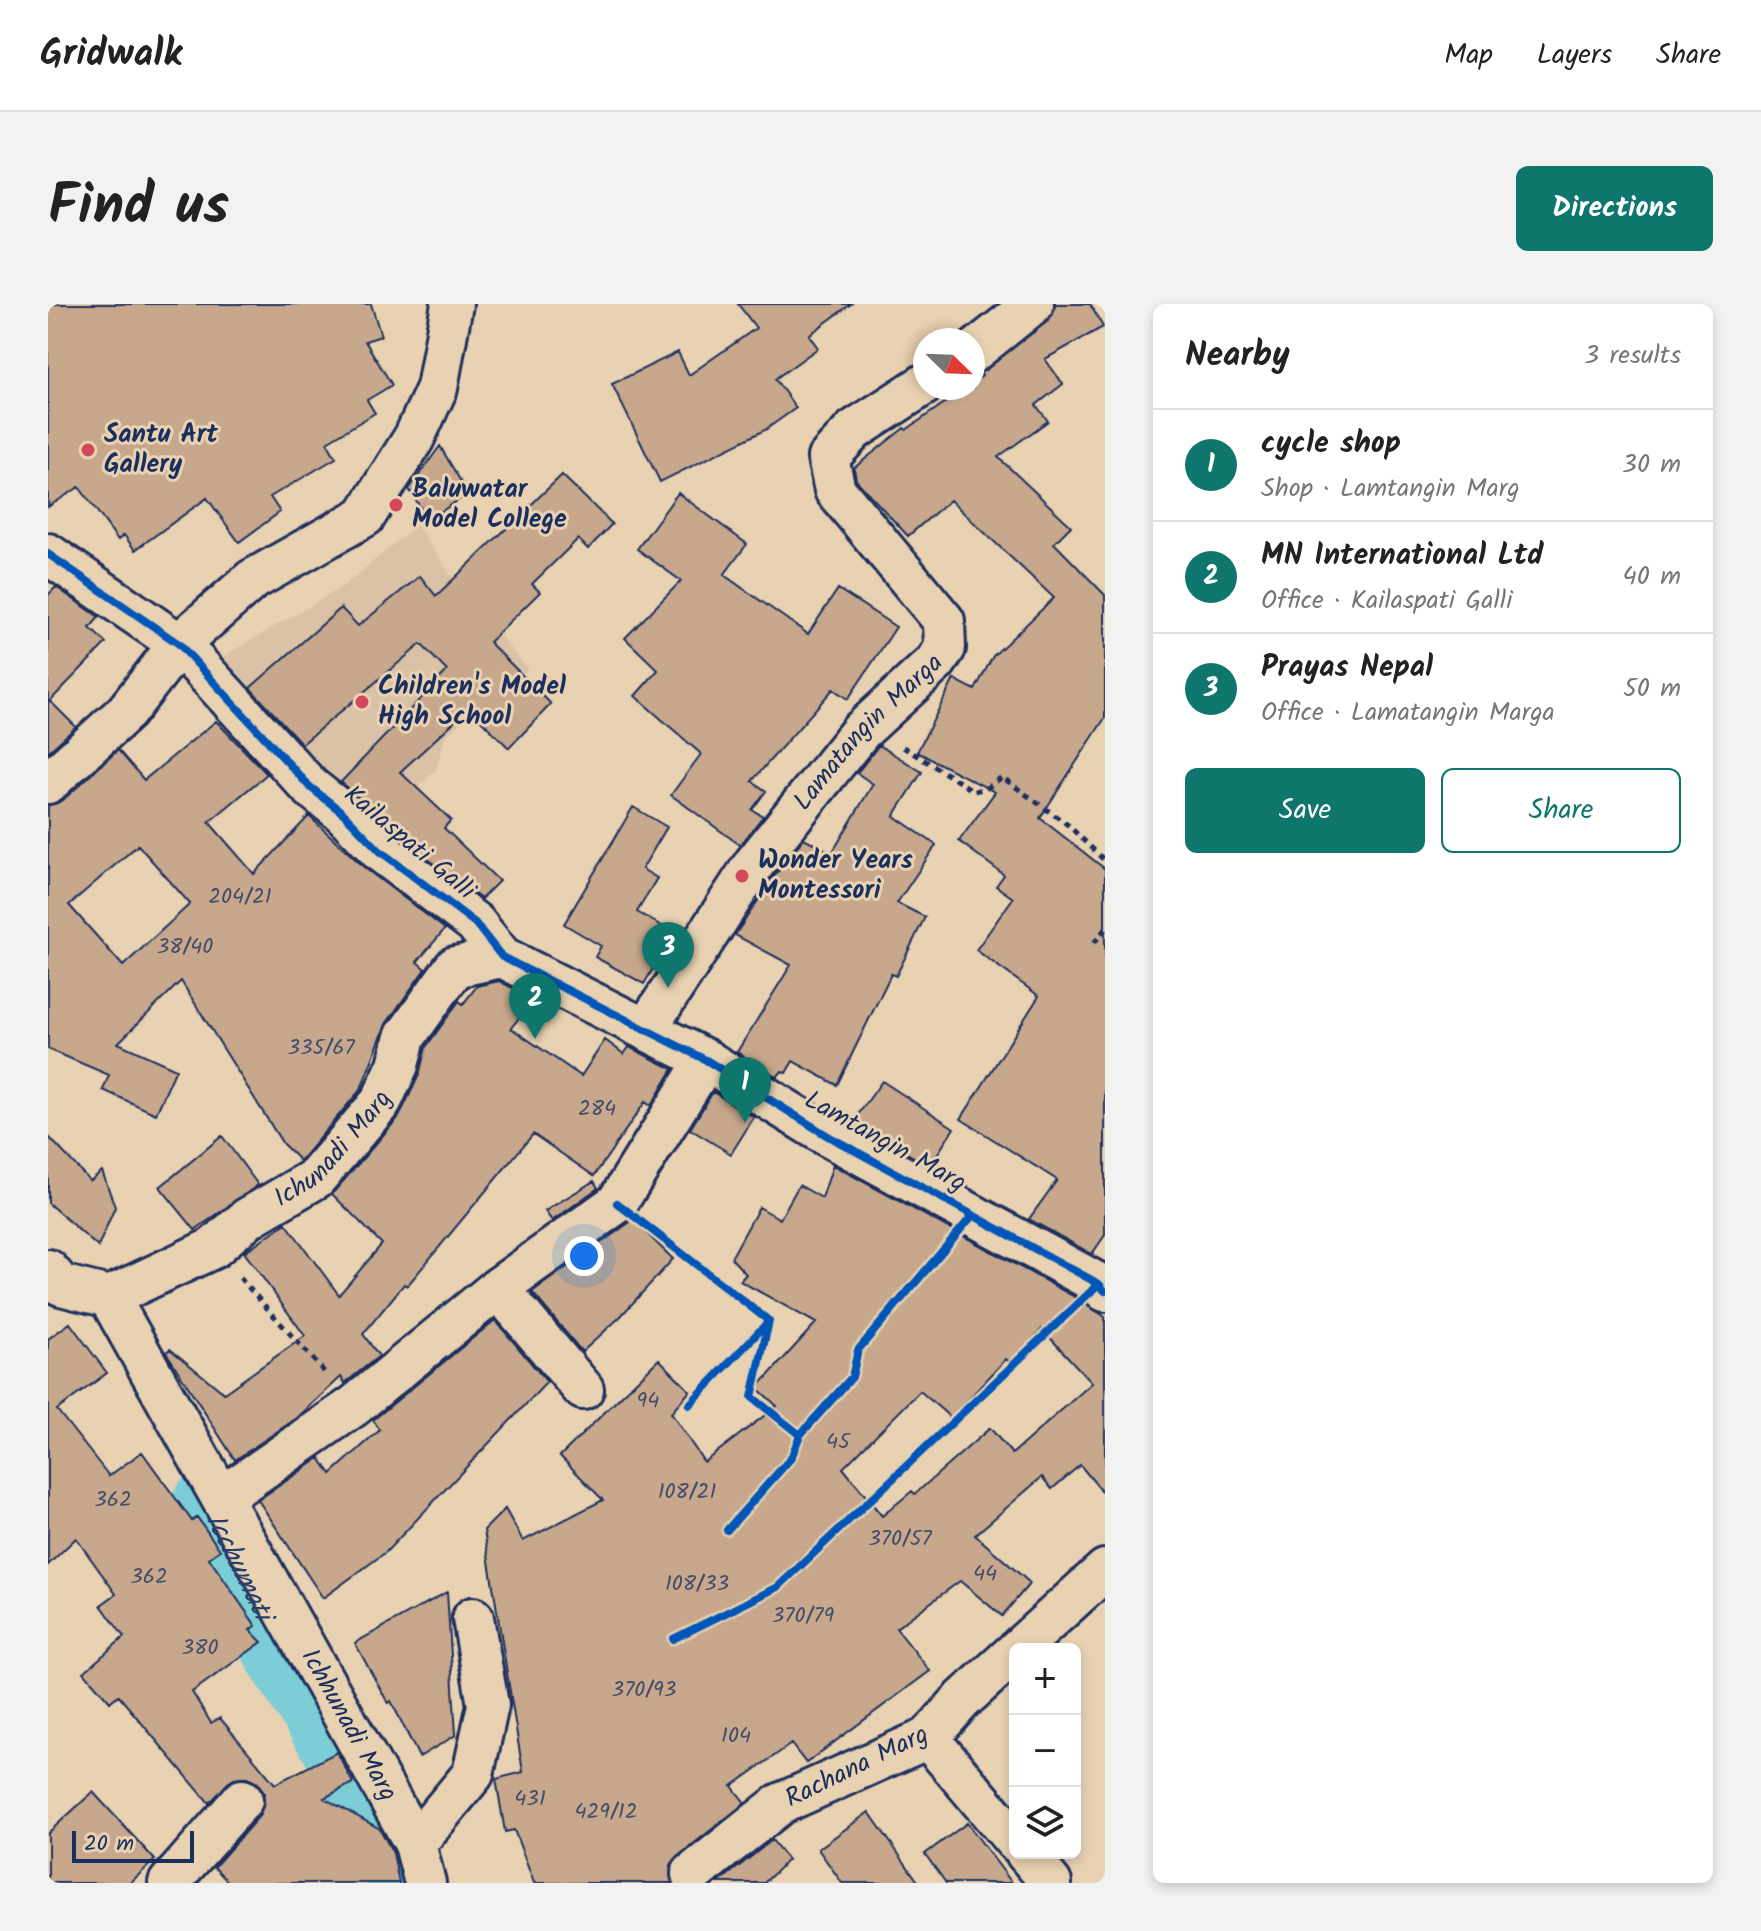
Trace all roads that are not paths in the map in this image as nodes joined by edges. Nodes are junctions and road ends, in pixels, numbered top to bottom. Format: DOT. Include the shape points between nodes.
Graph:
graph roads {
  1 [pos="452,304"];
  2 [pos="1033,304"];
  3 [pos="985,342"];
  4 [pos="913,392"];
  5 [pos="48,554"];
  6 [pos="179,644"];
  7 [pos="48,783"];
  8 [pos="502,957"];
  9 [pos="646,1029"];
  10 [pos="706,1060"];
  11 [pos="52,1283"];
  12 [pos="498,1288"];
  13 [pos="1105,1291"];
  14 [pos="109,1297"];
  15 [pos="583,1389"];
  16 [pos="222,1497"];
  17 [pos="1105,1570"];
  18 [pos="473,1618"];
  19 [pos="1025,1643"];
  20 [pos="1009,1657"];
  21 [pos="928,1738"];
  22 [pos="242,1800"];
  23 [pos="1009,1834"];
  24 [pos="415,1844"];
  25 [pos="1031,1859"];
  26 [pos="692,1874"];
  27 [pos="169,1883"];
  28 [pos="425,1883"];
  29 [pos="1051,1883"];
  1 -- 6 [label="street" via="437,388 414,438 365,516 252,580"];
  2 -- 3 [label="street"];
  4 -- 9 [label="street, Lamatangin Marga" via="854,430 828,458 835,490 944,621 945,648 861,731 754,864"];
  5 -- 6 [label="street, Kailaspati Galli"];
  6 -- 7 [label="street" via="126,712"];
  6 -- 8 [label="street, Kailaspati Galli" via="310,787 380,851 475,923"];
  8 -- 9 [label="street, Kailaspati Galli"];
  8 -- 14 [label="street, Ichunadi Marg" via="455,967 405,1037 381,1102 316,1178 248,1218 213,1248"];
  9 -- 10 [label="street, Lamtangin Marg"];
  10 -- 12 [label="street" via="617,1203"];
  10 -- 13 [label="street, Lamtangin Marg" via="828,1136"];
  11 -- 14 [label="street"];
  12 -- 15 [label="street"];
  12 -- 16 [label="street" via="354,1406"];
  14 -- 16 [label="street, Ichhunadi Marg"];
  16 -- 24 [label="street, Ichhunadi Marg"];
  17 -- 19 [label="street, Rachana Marg"];
  18 -- 24 [label="street" via="488,1705 473,1774"];
  20 -- 21 [label="street, Rachana Marg"];
  21 -- 23 [label="street"];
  21 -- 26 [label="street, Rachana Marg" via="780,1804"];
  22 -- 27 [label="street"];
  24 -- 28 [label="street, Ichhunadi Marg"];
  25 -- 29 [label="street"];
}
